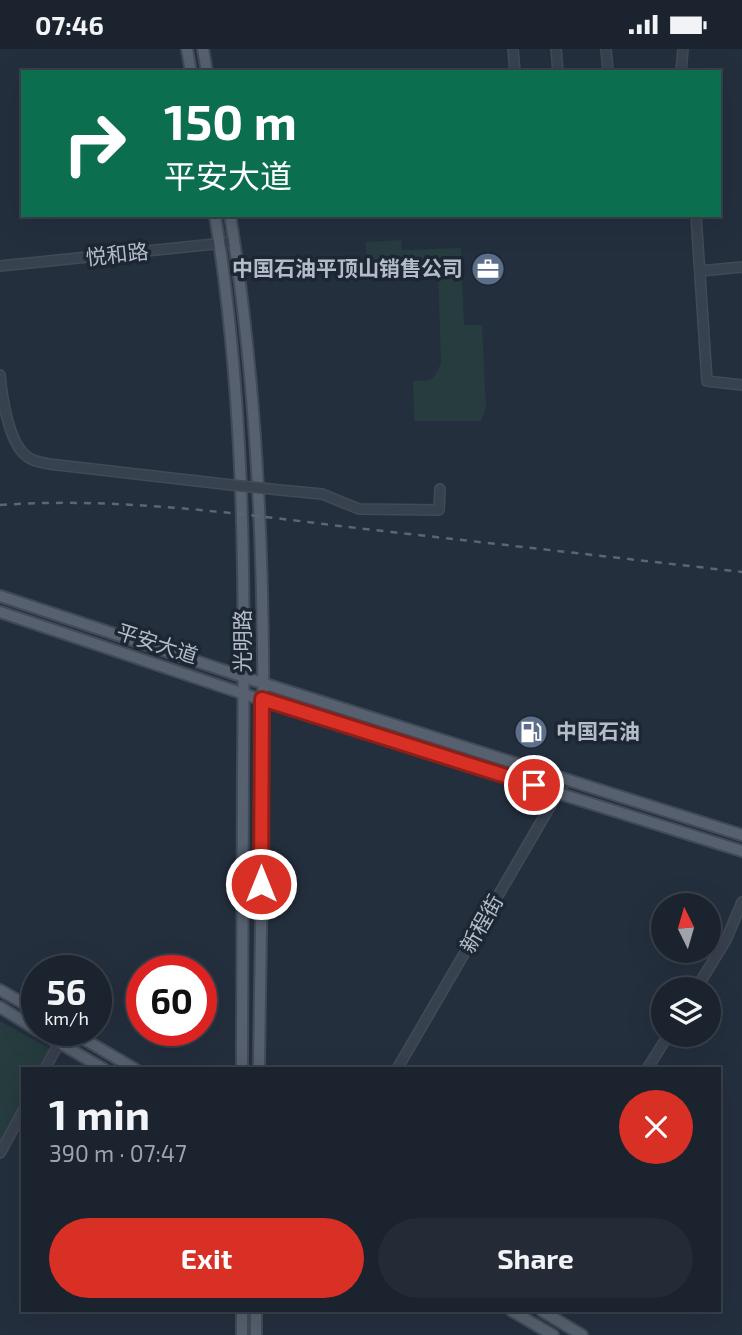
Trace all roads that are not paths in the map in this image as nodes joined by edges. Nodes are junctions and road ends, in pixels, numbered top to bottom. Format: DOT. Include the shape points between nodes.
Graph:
graph roads {
  1 [pos="187,49"];
  2 [pos="203,49"];
  3 [pos="513,49"];
  4 [pos="556,49"];
  5 [pos="606,49"];
  6 [pos="683,49"];
  7 [pos="191,70"];
  8 [pos="207,70"];
  9 [pos="515,70"];
  10 [pos="558,70"];
  11 [pos="608,70"];
  12 [pos="681,70"];
  13 [pos="215,217"];
  14 [pos="230,217"];
  15 [pos="696,217"];
  16 [pos="234,242"];
  17 [pos="219,244"];
  18 [pos="0,267"];
  19 [pos="742,267"];
  20 [pos="700,271"];
  21 [pos="0,375"];
  22 [pos="742,385"];
  23 [pos="440,489"];
  24 [pos="0,596"];
  25 [pos="0,612"];
  26 [pos="244,677"];
  27 [pos="262,683"];
  28 [pos="244,693"];
  29 [pos="262,699"];
  30 [pos="566,779"];
  31 [pos="559,793"];
  32 [pos="742,835"];
  33 [pos="742,851"];
  34 [pos="742,902"];
  35 [pos="703,977"];
  36 [pos="0,990"];
  37 [pos="21,1002"];
  38 [pos="0,1007"];
  39 [pos="21,1020"];
  40 [pos="57,1046"];
  41 [pos="64,1046"];
  42 [pos="96,1046"];
  43 [pos="660,1047"];
  44 [pos="46,1067"];
  45 [pos="101,1067"];
  46 [pos="132,1067"];
  47 [pos="242,1067"];
  48 [pos="259,1067"];
  49 [pos="398,1067"];
  50 [pos="648,1067"];
  51 [pos="21,1115"];
  52 [pos="0,1153"];
  53 [pos="242,1312"];
  54 [pos="256,1312"];
  55 [pos="514,1312"];
  56 [pos="544,1312"];
  57 [pos="242,1335"];
  58 [pos="256,1335"];
  59 [pos="553,1335"];
  60 [pos="582,1335"];
  1 -- 7 [label="main road"];
  2 -- 8 [label="main road"];
  3 -- 9 [label="street"];
  4 -- 10 [label="street"];
  5 -- 11 [label="street"];
  6 -- 12 [label="street"];
  13 -- 17 [label="main road, 光明路"];
  14 -- 16 [label="main road, 光明路"];
  15 -- 20 [label="street"];
  16 -- 17 [label="street, 悦和路"];
  16 -- 27 [label="main road, 光明路" via="250,360 258,471"];
  17 -- 18 [label="street, 悦和路"];
  17 -- 26 [label="main road, 光明路" via="241,458"];
  19 -- 20 [label="street"];
  20 -- 22 [label="street" via="707,381"];
  21 -- 23 [label="street, bridge" via="11,428 22,452 49,464 322,494 359,509 439,510"];
  24 -- 26 [label="main road, 平安大道"];
  25 -- 28 [label="main road, 平安大道"];
  26 -- 27 [label="main road, 平安大道"];
  26 -- 28 [label="main road, 光明路"];
  27 -- 29 [label="main road, 光明路"];
  27 -- 30 [label="main road, 平安大道"];
  28 -- 29 [label="main road, 平安大道"];
  28 -- 47 [label="main road, 光明路"];
  29 -- 31 [label="main road, 平安大道"];
  29 -- 48 [label="main road, 光明路"];
  30 -- 31 [label="street, 新程街"];
  30 -- 32 [label="main road, 平安大道"];
  31 -- 33 [label="main road, 平安大道"];
  31 -- 49 [label="street, 新程街"];
  34 -- 35 [label="street"];
  36 -- 37 [label="main road"];
  38 -- 39 [label="main road"];
  40 -- 44 [label="street"];
  41 -- 45 [label="main road"];
  42 -- 46 [label="main road"];
  43 -- 50 [label="street"];
  51 -- 52 [label="street"];
  53 -- 57 [label="main road"];
  54 -- 58 [label="main road"];
  55 -- 59 [label="main road"];
  56 -- 60 [label="main road"];
}
